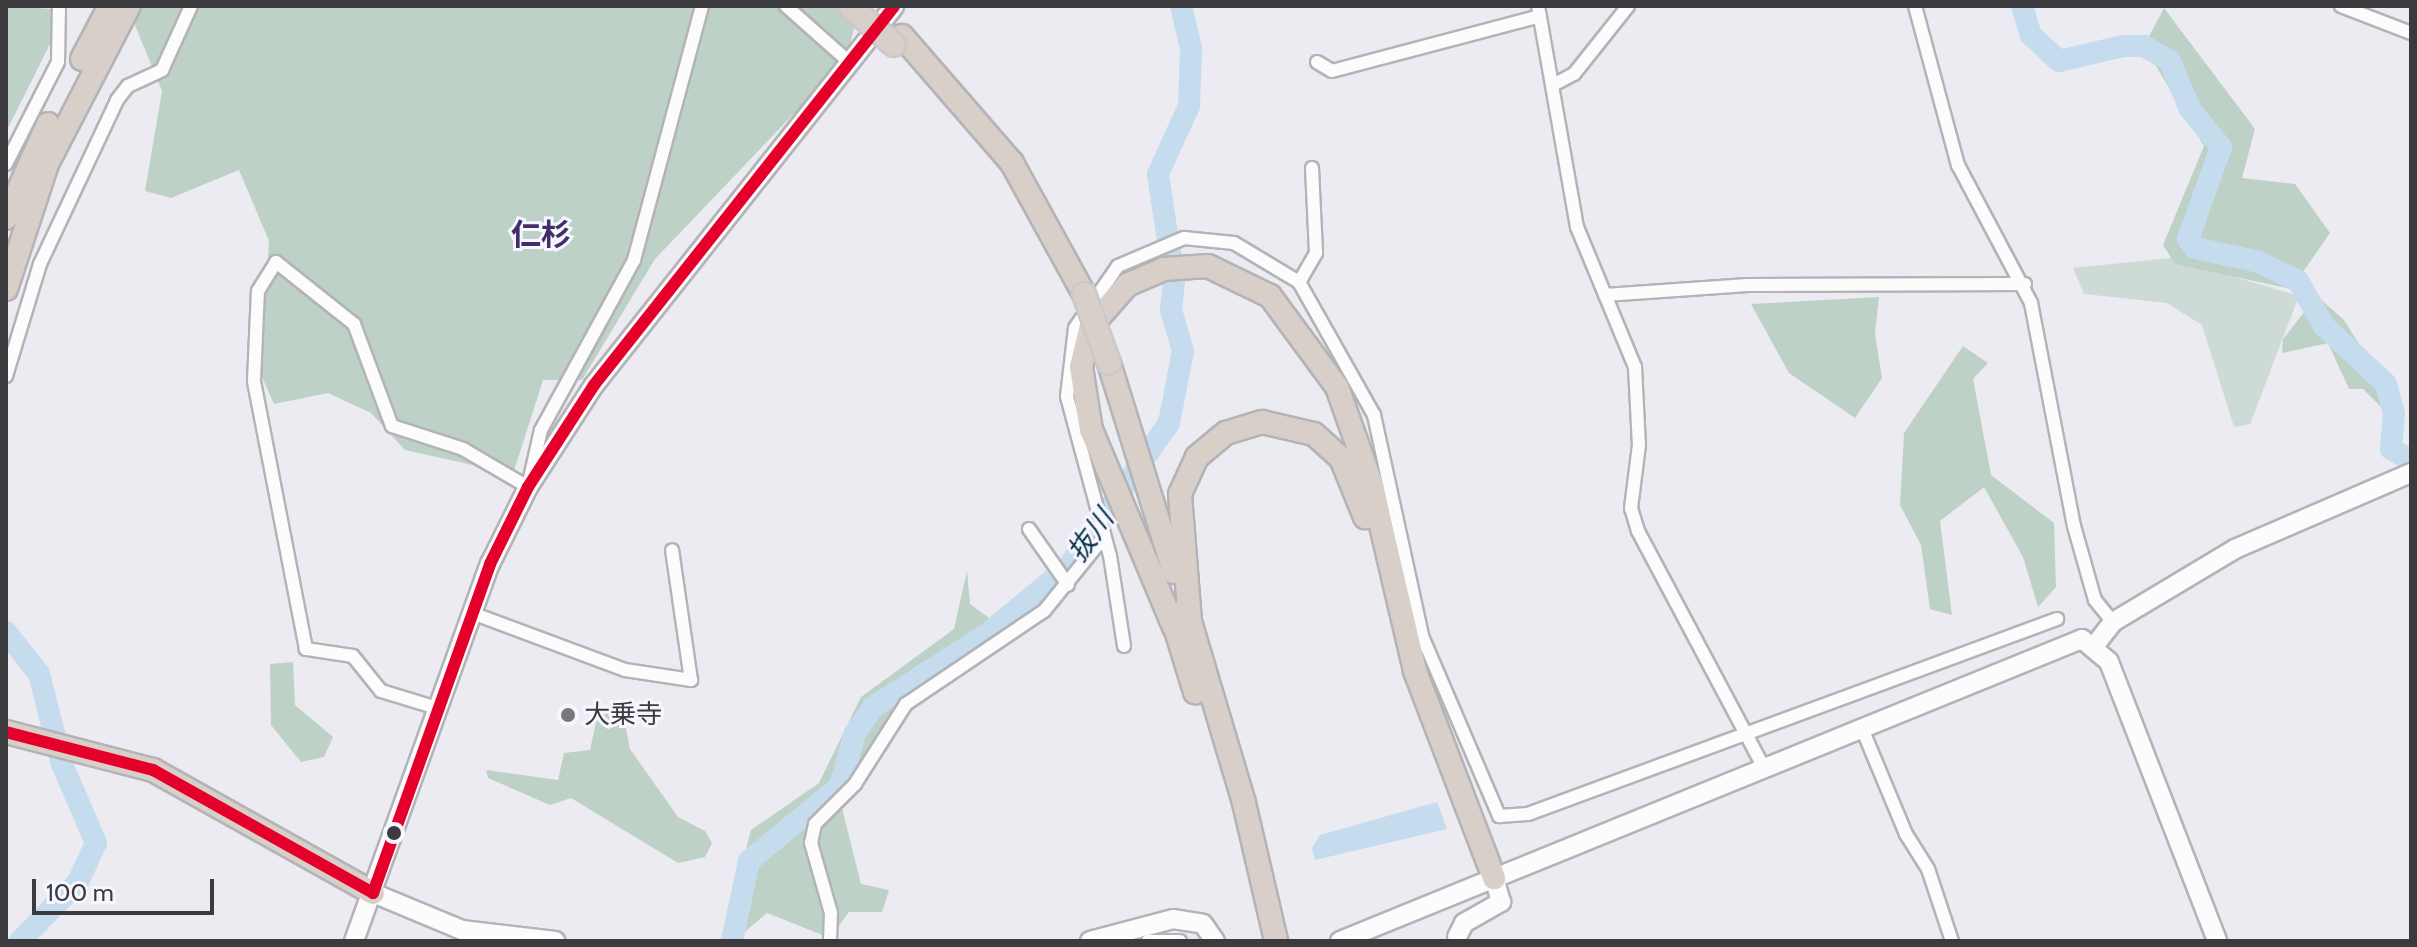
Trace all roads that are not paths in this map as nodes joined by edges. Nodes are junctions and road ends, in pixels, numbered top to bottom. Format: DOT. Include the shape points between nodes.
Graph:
graph roads {
  1 [pos="59,6"];
  2 [pos="112,6"];
  3 [pos="129,6"];
  4 [pos="136,6"];
  5 [pos="191,6"];
  6 [pos="702,6"];
  7 [pos="786,6"];
  8 [pos="850,6"];
  9 [pos="868,6"];
  10 [pos="894,6"];
  11 [pos="1628,6"];
  12 [pos="1915,6"];
  13 [pos="2341,6"];
  14 [pos="1539,11"];
  15 [pos="2411,33"];
  16 [pos="898,40"];
  17 [pos="849,62"];
  18 [pos="1317,62"];
  19 [pos="88,63"];
  20 [pos="1553,85"];
  21 [pos="27,165"];
  22 [pos="1312,168"];
  23 [pos="6,218"];
  24 [pos="1299,282"];
  25 [pos="2025,284"];
  26 [pos="6,289"];
  27 [pos="1605,295"];
  28 [pos="6,376"];
  29 [pos="2411,473"];
  30 [pos="528,487"];
  31 [pos="1146,527"];
  32 [pos="1029,529"];
  33 [pos="1104,537"];
  34 [pos="672,550"];
  35 [pos="1066,582"];
  36 [pos="472,613"];
  37 [pos="2057,619"];
  38 [pos="2113,622"];
  39 [pos="1182,624"];
  40 [pos="2095,645"];
  41 [pos="1124,646"];
  42 [pos="437,708"];
  43 [pos="1861,726"];
  44 [pos="15,734"];
  45 [pos="1747,735"];
  46 [pos="1763,766"];
  47 [pos="1494,878"];
  48 [pos="373,893"];
  49 [pos="1268,933"];
  50 [pos="1458,939"];
  51 [pos="354,941"];
  52 [pos="555,941"];
  53 [pos="830,941"];
  54 [pos="1090,941"];
  55 [pos="1148,941"];
  56 [pos="1180,941"];
  57 [pos="1215,941"];
  58 [pos="1340,941"];
  59 [pos="1952,941"];
  60 [pos="2217,941"];
  1 -- 21 [label="street" via="58,62"];
  2 -- 19 [label="highway"];
  3 -- 19 [label="highway"];
  4 -- 19 [label="highway"];
  5 -- 28 [label="street" via="162,70 128,86 117,100 40,264"];
  6 -- 30 [label="street" via="634,260 541,430"];
  7 -- 17 [label="street"];
  8 -- 16 [label="highway, bridge"];
  9 -- 16 [label="highway"];
  10 -- 17 [label="street"];
  11 -- 20 [label="street" via="1574,74"];
  12 -- 25 [label="street" via="1958,165"];
  13 -- 15 [label="street"];
  14 -- 18 [label="street" via="1332,71"];
  14 -- 20 [label="street"];
  16 -- 31 [label="highway" via="1003,170 1078,296 1125,431"];
  17 -- 30 [label="street" via="594,385"];
  19 -- 21 [label="highway"];
  20 -- 27 [label="street" via="1577,227"];
  21 -- 23 [label="highway"];
  21 -- 26 [label="highway"];
  22 -- 24 [label="street" via="1316,253"];
  24 -- 33 [label="street" via="1257,252 1208,238 1156,244 1102,282 1070,351 1067,397"];
  24 -- 45 [label="street" via="1374,415 1422,636 1499,816 1528,814"];
  25 -- 27 [label="street" via="1748,285"];
  25 -- 38 [label="street" via="2074,526 2095,600"];
  27 -- 45 [label="street" via="1635,367 1639,445 1631,508 1638,531"];
  29 -- 38 [label="street" via="2263,535"];
  30 -- 36 [label="street"];
  30 -- 42 [label="street" via="463,449 392,426 354,324 276,262 258,291 254,381 306,649 353,656 381,691"];
  31 -- 39 [label="highway"];
  31 -- 47 [label="highway" via="1104,464 1084,409 1084,349 1112,297 1144,276 1208,266 1270,296 1337,387 1371,483 1415,671"];
  32 -- 35 [label="street"];
  33 -- 35 [label="street"];
  33 -- 41 [label="street"];
  34 -- 36 [label="street" via="691,680 625,670"];
  35 -- 53 [label="street" via="998,646 906,704 855,784 815,824 811,843 831,913"];
  36 -- 42 [label="street"];
  37 -- 45 [label="street"];
  38 -- 40 [label="street"];
  39 -- 47 [label="highway" via="1179,514 1197,457 1243,426 1280,422 1314,434 1341,458 1358,492 1407,687 1472,846"];
  39 -- 49 [label="highway"];
  40 -- 43 [label="street" via="2069,640"];
  40 -- 60 [label="street" via="2109,662"];
  42 -- 48 [label="street"];
  43 -- 46 [label="street"];
  43 -- 59 [label="street" via="1906,834 1928,869"];
  44 -- 48 [label="highway" via="153,770"];
  45 -- 46 [label="street"];
  46 -- 47 [label="street"];
  47 -- 50 [label="street" via="1501,902 1464,923"];
  47 -- 58 [label="street"];
  48 -- 51 [label="street"];
  48 -- 52 [label="street" via="462,930"];
  54 -- 57 [label="street" via="1173,919 1203,924"];
  55 -- 56 [label="street"];
}
